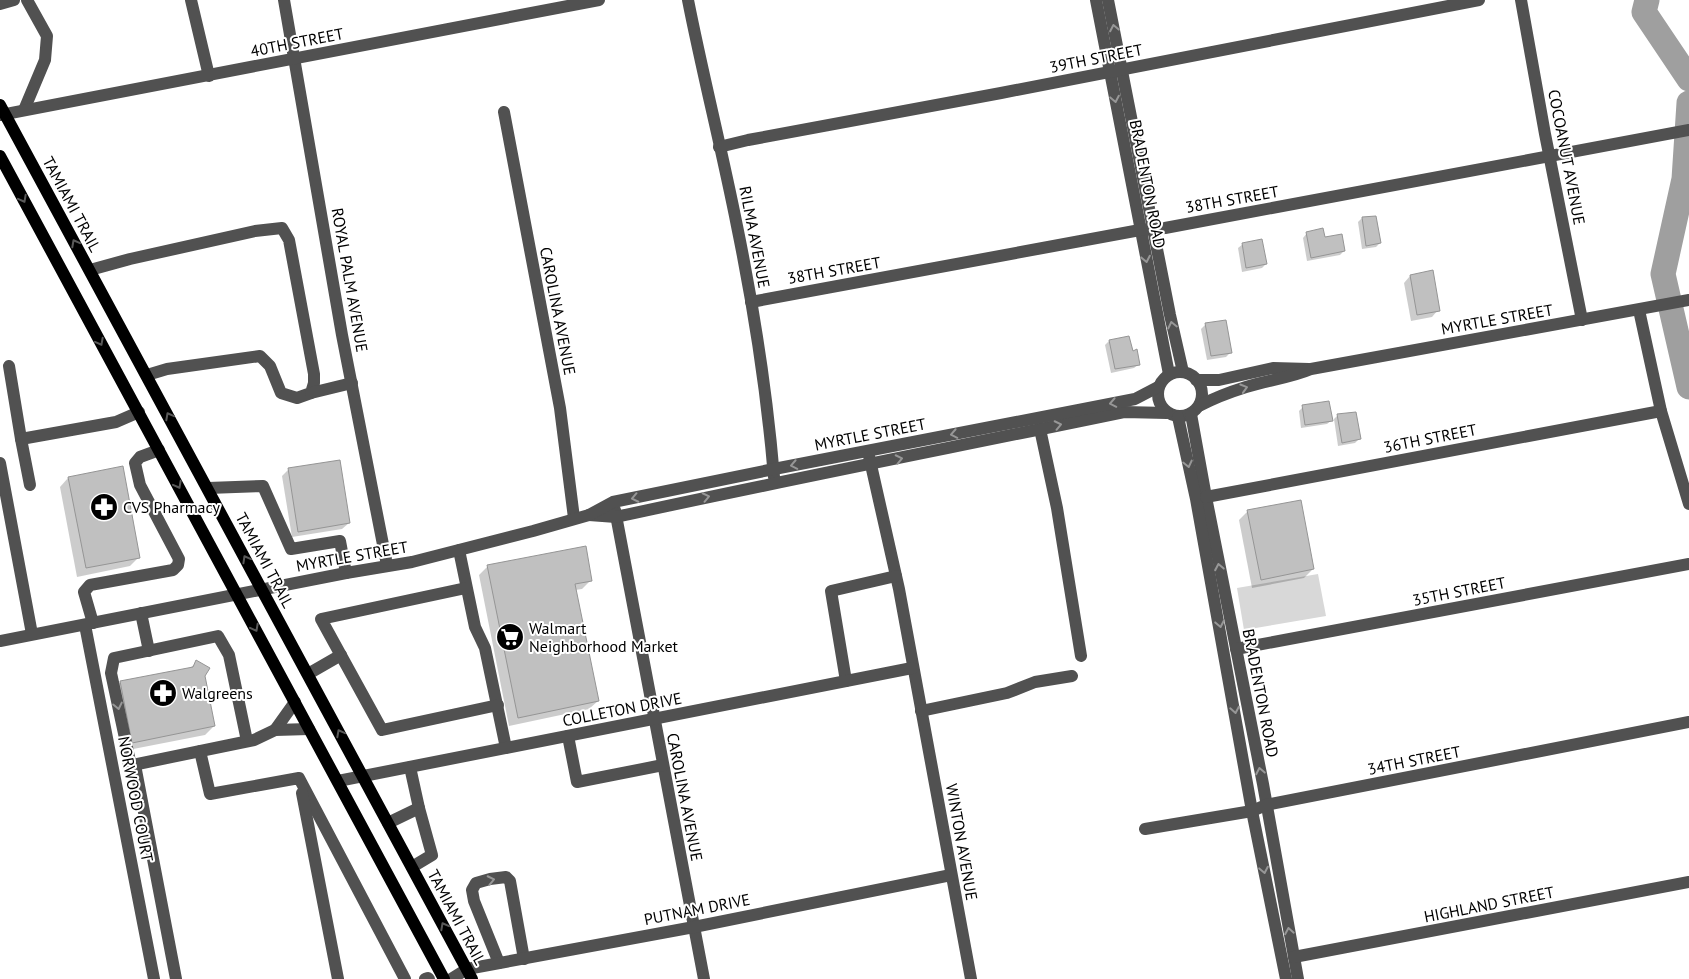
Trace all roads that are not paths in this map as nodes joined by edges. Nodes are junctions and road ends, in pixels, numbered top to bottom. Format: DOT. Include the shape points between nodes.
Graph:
graph roads {
  1 [pos="14,0"];
  2 [pos="27,0"];
  3 [pos="191,0"];
  4 [pos="284,0"];
  5 [pos="599,0"];
  6 [pos="688,0"];
  7 [pos="1096,0"];
  8 [pos="1108,0"];
  9 [pos="1479,0"];
  10 [pos="1521,0"];
  11 [pos="0,4"];
  12 [pos="294,59"];
  13 [pos="1116,71"];
  14 [pos="209,76"];
  15 [pos="24,110"];
  16 [pos="2,111"];
  17 [pos="504,112"];
  18 [pos="1689,130"];
  19 [pos="719,147"];
  20 [pos="0,156"];
  21 [pos="1550,157"];
  22 [pos="1154,229"];
  23 [pos="1140,230"];
  24 [pos="90,270"];
  25 [pos="1689,300"];
  26 [pos="751,302"];
  27 [pos="1644,308"];
  28 [pos="1582,320"];
  29 [pos="9,366"];
  30 [pos="1311,369"];
  31 [pos="1183,372"];
  32 [pos="1169,374"];
  33 [pos="147,375"];
  34 [pos="1196,380"];
  35 [pos="352,383"];
  36 [pos="1158,387"];
  37 [pos="311,393"];
  38 [pos="1195,410"];
  39 [pos="1661,411"];
  40 [pos="139,412"];
  41 [pos="1172,415"];
  42 [pos="1040,429"];
  43 [pos="22,439"];
  44 [pos="159,450"];
  45 [pos="868,451"];
  46 [pos="0,463"];
  47 [pos="871,464"];
  48 [pos="774,469"];
  49 [pos="775,482"];
  50 [pos="30,485"];
  51 [pos="208,488"];
  52 [pos="1206,497"];
  53 [pos="613,502"];
  54 [pos="1689,504"];
  55 [pos="589,515"];
  56 [pos="616,516"];
  57 [pos="574,518"];
  58 [pos="458,550"];
  59 [pos="1689,564"];
  60 [pos="387,565"];
  61 [pos="346,573"];
  62 [pos="896,576"];
  63 [pos="466,588"];
  64 [pos="263,589"];
  65 [pos="237,594"];
  66 [pos="141,613"];
  67 [pos="89,624"];
  68 [pos="32,634"];
  69 [pos="0,641"];
  70 [pos="1236,649"];
  71 [pos="149,651"];
  72 [pos="341,655"];
  73 [pos="1081,656"];
  74 [pos="912,668"];
  75 [pos="308,674"];
  76 [pos="1072,676"];
  77 [pos="846,682"];
  78 [pos="295,702"];
  79 [pos="498,705"];
  80 [pos="921,711"];
  81 [pos="655,720"];
  82 [pos="1689,722"];
  83 [pos="309,729"];
  84 [pos="276,730"];
  85 [pos="568,736"];
  86 [pos="248,741"];
  87 [pos="506,748"];
  88 [pos="200,751"];
  89 [pos="662,765"];
  90 [pos="133,766"];
  91 [pos="410,767"];
  92 [pos="114,769"];
  93 [pos="363,776"];
  94 [pos="299,778"];
  95 [pos="338,781"];
  96 [pos="1266,805"];
  97 [pos="419,808"];
  98 [pos="1252,811"];
  99 [pos="388,823"];
  100 [pos="1145,829"];
  101 [pos="412,867"];
  102 [pos="951,876"];
  103 [pos="1689,882"];
  104 [pos="694,927"];
  105 [pos="1294,957"];
  106 [pos="524,959"];
  107 [pos="499,963"];
  108 [pos="470,974"];
  109 [pos="154,979"];
  110 [pos="176,979"];
  111 [pos="338,979"];
  112 [pos="405,979"];
  113 [pos="425,979"];
  114 [pos="430,979"];
  115 [pos="444,979"];
  116 [pos="451,979"];
  117 [pos="704,979"];
  118 [pos="971,979"];
  119 [pos="1286,979"];
  1 -- 11 [label="street"];
  2 -- 15 [label="street" via="47,36 45,60"];
  3 -- 14 [label="street"];
  4 -- 12 [label="street, ROYAL PALM AVENUE"];
  5 -- 12 [label="street, 40TH STREET"];
  6 -- 19 [label="street, RILMA AVENUE"];
  7 -- 13 [label="street, BRADENTON ROAD"];
  13 -- 8 [label="street, BRADENTON ROAD, one-way"];
  9 -- 13 [label="street, 39TH STREET"];
  10 -- 21 [label="street, COCOANUT AVENUE"];
  12 -- 14 [label="street, 40TH STREET"];
  12 -- 35 [label="street, ROYAL PALM AVENUE"];
  13 -- 19 [label="street, 39TH STREET"];
  13 -- 22 [label="street, BRADENTON ROAD"];
  13 -- 23 [label="street, BRADENTON ROAD, one-way"];
  14 -- 15 [label="street, 40TH STREET"];
  15 -- 16 [label="street, 40TH STREET"];
  24 -- 16 [label="main road, TAMIAMI TRAIL, one-way"];
  17 -- 57 [label="street, CAROLINA AVENUE" via="560,408"];
  18 -- 21 [label="street, 38TH STREET"];
  19 -- 26 [label="street, RILMA AVENUE"];
  20 -- 40 [label="main road, one-way"];
  21 -- 22 [label="street, 38TH STREET"];
  21 -- 28 [label="street, COCOANUT AVENUE"];
  22 -- 23 [label="street, 38TH STREET"];
  31 -- 22 [label="street, BRADENTON ROAD, one-way"];
  23 -- 26 [label="street, 38TH STREET"];
  23 -- 32 [label="street, BRADENTON ROAD, one-way"];
  24 -- 33 [label="main road, TAMIAMI TRAIL"];
  24 -- 37 [label="street" via="255,231 282,228 289,240 314,374"];
  25 -- 27 [label="street, MYRTLE STREET"];
  26 -- 48 [label="street, RILMA AVENUE" via="769,413"];
  27 -- 28 [label="street, MYRTLE STREET"];
  27 -- 39 [label="street"];
  28 -- 30 [label="street, MYRTLE STREET"];
  29 -- 43 [label="street"];
  30 -- 34 [label="street, MYRTLE STREET" via="1273,368 1219,380"];
  38 -- 30 [label="street, MYRTLE STREET, one-way" via="1223,394"];
  31 -- 32 [label="street"];
  31 -- 34 [label="street"];
  32 -- 36 [label="street"];
  33 -- 37 [label="street" via="167,369 260,356 270,366 281,393 297,398"];
  51 -- 33 [label="main road, TAMIAMI TRAIL, one-way"];
  34 -- 38 [label="street, BRADENTON ROAD" via="1202,397"];
  35 -- 37 [label="street"];
  35 -- 60 [label="street, ROYAL PALM AVENUE"];
  36 -- 41 [label="street, BRADENTON ROAD" via="1160,406"];
  36 -- 45 [label="street, MYRTLE STREET, one-way" via="1136,399"];
  38 -- 41 [label="street"];
  38 -- 52 [label="street, BRADENTON ROAD"];
  39 -- 52 [label="street, 36TH STREET"];
  39 -- 54 [label="street"];
  40 -- 43 [label="street" via="116,422"];
  40 -- 44 [label="main road"];
  42 -- 41 [label="street, MYRTLE STREET, one-way" via="1124,412"];
  41 -- 98 [label="street, BRADENTON ROAD, one-way" via="1196,498"];
  47 -- 42 [label="street, MYRTLE STREET, one-way"];
  42 -- 73 [label="street" via="1057,508"];
  43 -- 50 [label="street"];
  44 -- 65 [label="main road, one-way"];
  44 -- 67 [label="street, NORWOOD COURT" via="140,457 135,463 140,486 179,559 178,565 173,570 90,585 84,592"];
  45 -- 47 [label="street, WINTON AVENUE"];
  45 -- 48 [label="street, MYRTLE STREET, one-way"];
  46 -- 68 [label="street"];
  47 -- 49 [label="street, MYRTLE STREET"];
  47 -- 62 [label="street, WINTON AVENUE"];
  48 -- 49 [label="street, RILMA AVENUE"];
  48 -- 53 [label="street, MYRTLE STREET, one-way"];
  56 -- 49 [label="street, MYRTLE STREET, one-way"];
  51 -- 61 [label="street" via="264,486 291,549 340,541"];
  64 -- 51 [label="main road, TAMIAMI TRAIL, one-way"];
  70 -- 52 [label="street, BRADENTON ROAD, one-way"];
  53 -- 55 [label="street, MYRTLE STREET"];
  53 -- 56 [label="street, CAROLINA AVENUE"];
  55 -- 56 [label="street, MYRTLE STREET"];
  55 -- 57 [label="street, MYRTLE STREET"];
  56 -- 81 [label="street, CAROLINA AVENUE"];
  57 -- 58 [label="street, MYRTLE STREET"];
  58 -- 60 [label="street, MYRTLE STREET"];
  58 -- 63 [label="street"];
  59 -- 70 [label="street, 35TH STREET"];
  60 -- 61 [label="street, MYRTLE STREET"];
  61 -- 64 [label="street, MYRTLE STREET"];
  62 -- 74 [label="street, WINTON AVENUE"];
  62 -- 77 [label="street" via="831,591"];
  63 -- 72 [label="street" via="321,619"];
  63 -- 79 [label="street"];
  64 -- 65 [label="street, MYRTLE STREET"];
  64 -- 75 [label="main road, TAMIAMI TRAIL"];
  65 -- 66 [label="street, MYRTLE STREET"];
  65 -- 78 [label="main road, one-way"];
  66 -- 67 [label="street, MYRTLE STREET"];
  66 -- 71 [label="street"];
  67 -- 68 [label="street, MYRTLE STREET"];
  67 -- 92 [label="street, NORWOOD COURT"];
  68 -- 69 [label="street, MYRTLE STREET"];
  96 -- 70 [label="street, BRADENTON ROAD, one-way"];
  71 -- 86 [label="street" via="218,636 229,655"];
  71 -- 90 [label="street, one-way" via="114,658 111,673"];
  72 -- 75 [label="street"];
  72 -- 79 [label="street" via="382,730"];
  74 -- 77 [label="street, COLLETON DRIVE"];
  74 -- 80 [label="street, WINTON AVENUE"];
  93 -- 75 [label="main road, TAMIAMI TRAIL, one-way"];
  76 -- 80 [label="street" via="1035,682 1007,693"];
  77 -- 81 [label="street, COLLETON DRIVE"];
  78 -- 83 [label="main road"];
  78 -- 84 [label="street"];
  79 -- 87 [label="street"];
  80 -- 102 [label="street, WINTON AVENUE"];
  81 -- 85 [label="street, COLLETON DRIVE"];
  81 -- 89 [label="street, CAROLINA AVENUE"];
  82 -- 96 [label="street, 34TH STREET"];
  83 -- 84 [label="street"];
  83 -- 95 [label="main road"];
  84 -- 86 [label="street"];
  85 -- 87 [label="street, COLLETON DRIVE"];
  85 -- 89 [label="street" via="577,782"];
  86 -- 88 [label="street"];
  87 -- 91 [label="street, COLLETON DRIVE"];
  88 -- 90 [label="street"];
  88 -- 94 [label="street" via="210,794"];
  89 -- 104 [label="street, CAROLINA AVENUE"];
  90 -- 92 [label="street"];
  90 -- 110 [label="street"];
  91 -- 93 [label="street, COLLETON DRIVE"];
  91 -- 97 [label="street"];
  92 -- 109 [label="street, NORWOOD COURT"];
  93 -- 95 [label="street, COLLETON DRIVE"];
  93 -- 99 [label="main road, TAMIAMI TRAIL"];
  94 -- 111 [label="street"];
  94 -- 112 [label="street"];
  95 -- 115 [label="main road"];
  96 -- 98 [label="street, 34TH STREET"];
  105 -- 96 [label="street, BRADENTON ROAD, one-way"];
  97 -- 99 [label="street"];
  97 -- 101 [label="street" via="432,855"];
  98 -- 100 [label="street, 34TH STREET"];
  98 -- 119 [label="street, BRADENTON ROAD, one-way"];
  99 -- 101 [label="main road, TAMIAMI TRAIL"];
  108 -- 101 [label="main road, TAMIAMI TRAIL, one-way"];
  102 -- 104 [label="street, PUTNAM DRIVE"];
  102 -- 118 [label="street, WINTON AVENUE"];
  103 -- 105 [label="street, HIGHLAND STREET"];
  104 -- 106 [label="street, PUTNAM DRIVE"];
  104 -- 117 [label="street, CAROLINA AVENUE"];
  105 -- 119 [label="street, BRADENTON ROAD"];
  106 -- 107 [label="street, PUTNAM DRIVE"];
  107 -- 106 [label="street, one-way" via="472,890 476,883 490,879 506,877 510,881"];
  107 -- 108 [label="street, PUTNAM DRIVE"];
  108 -- 116 [label="street, PUTNAM DRIVE"];
  113 -- 114 [label="street"];
}
